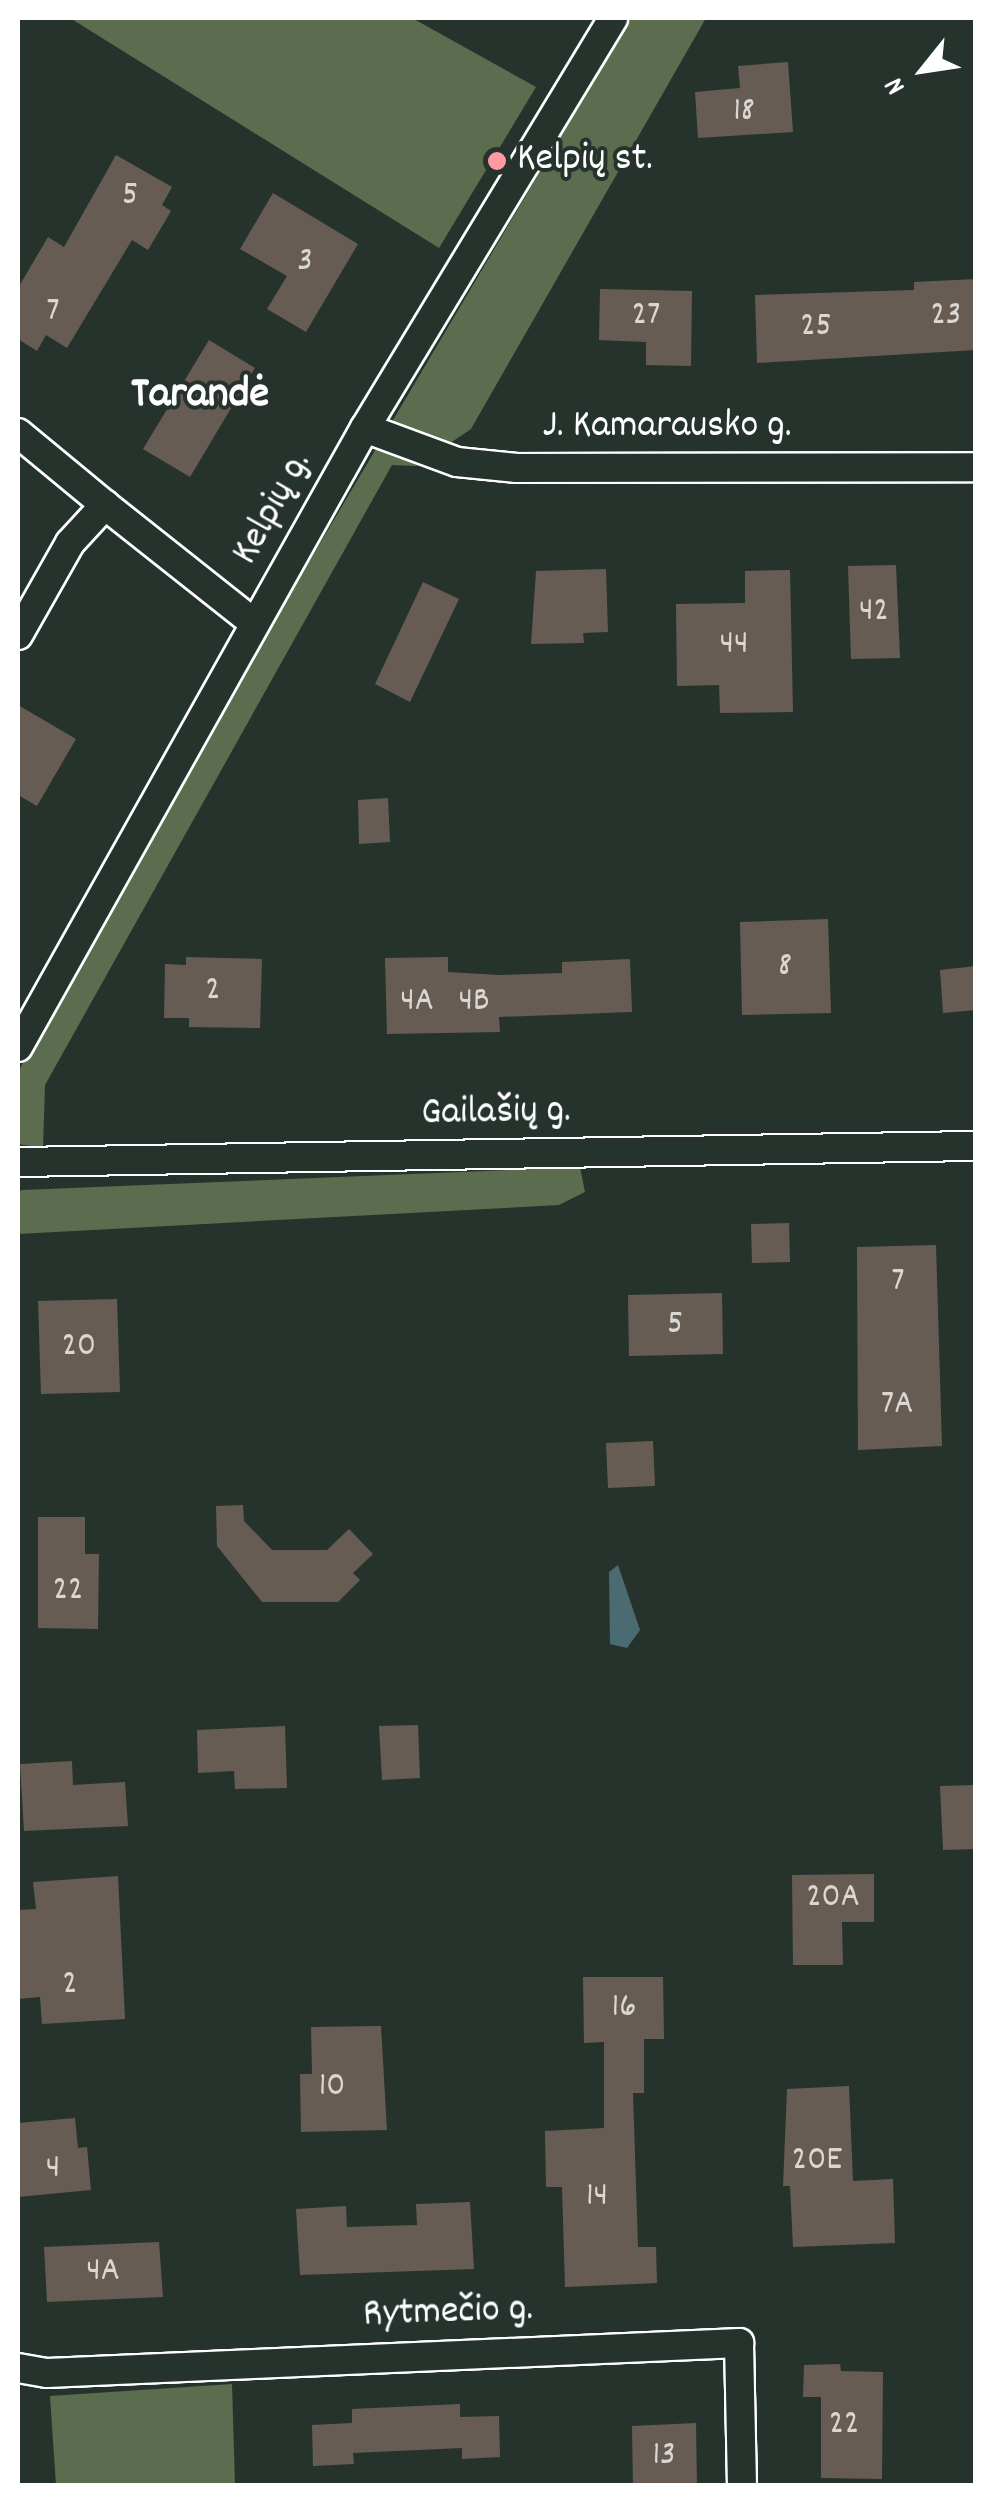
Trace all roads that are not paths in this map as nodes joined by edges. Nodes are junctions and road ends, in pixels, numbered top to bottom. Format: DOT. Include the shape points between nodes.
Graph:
graph roads {
  1 [pos="614,18"];
  2 [pos="365,428"];
  3 [pos="18,433"];
  4 [pos="976,467"];
  5 [pos="104,505"];
  6 [pos="254,624"];
  7 [pos="18,634"];
  8 [pos="18,1047"];
  9 [pos="976,1146"];
  10 [pos="18,1162"];
  11 [pos="18,2368"];
  12 [pos="742,2486"];
  1 -- 2 [label="street, Kelpių g."];
  2 -- 4 [label="street, J. Kamarausko g." via="458,462 517,468"];
  2 -- 6 [label="street, Kelpių g."];
  3 -- 5 [label="street"];
  5 -- 6 [label="street"];
  5 -- 7 [label="street" via="70,543"];
  6 -- 8 [label="street, Kelpių g."];
  9 -- 10 [label="street, Gailašių g."];
  11 -- 12 [label="street, Rytmečio g." via="47,2373 739,2342"];
}
